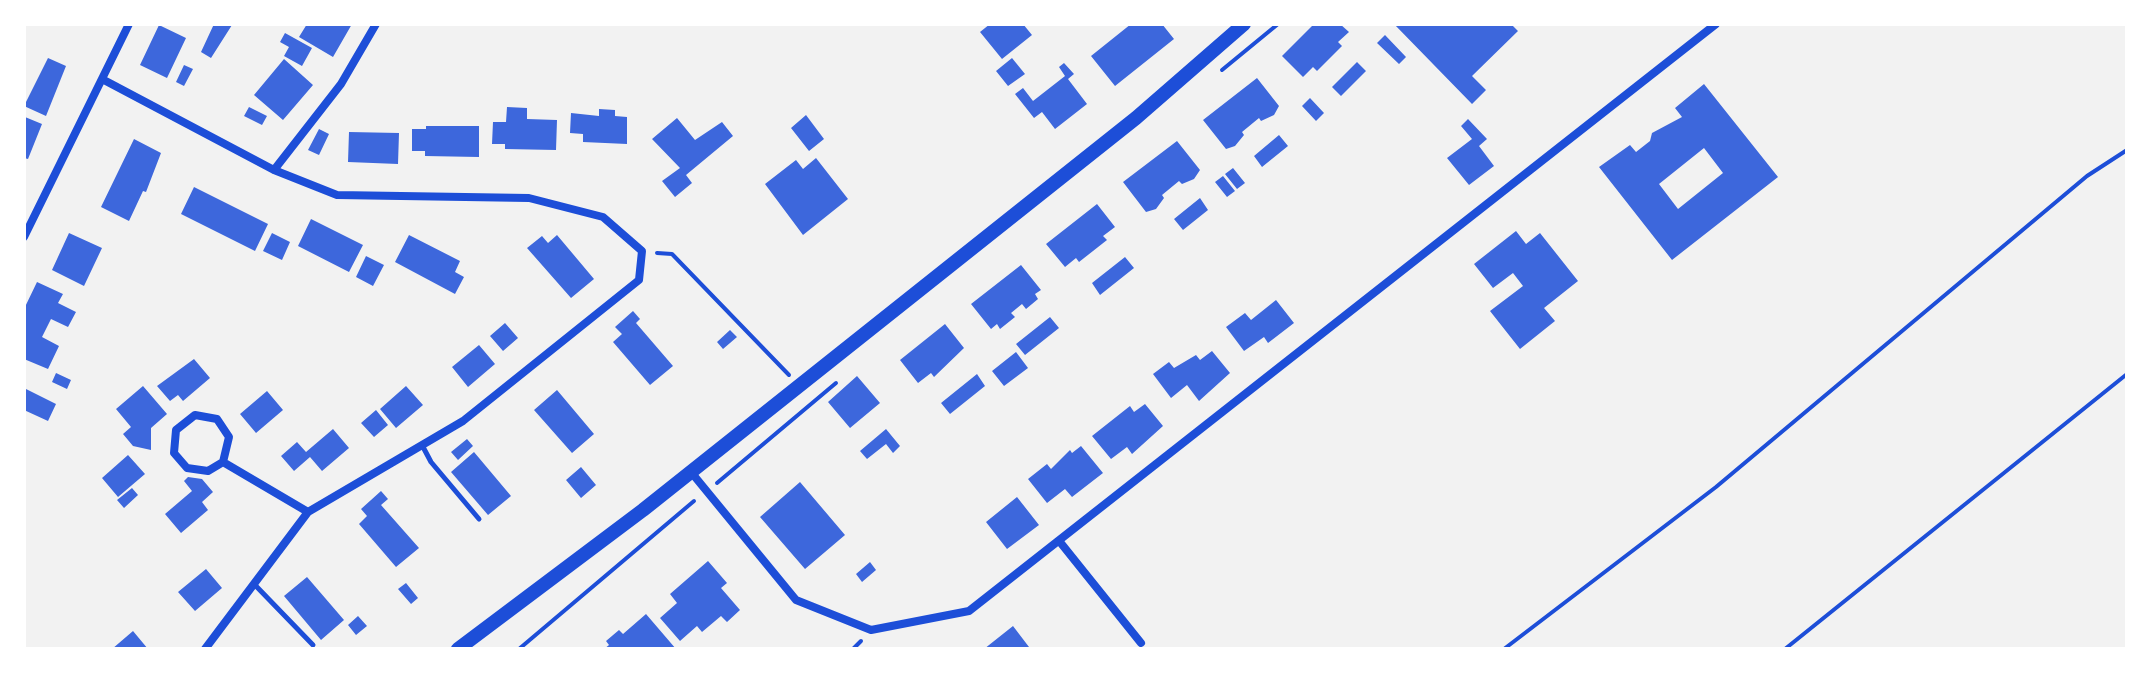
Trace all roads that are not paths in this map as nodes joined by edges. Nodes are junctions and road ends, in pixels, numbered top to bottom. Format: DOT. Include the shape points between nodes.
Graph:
graph roads {
  1 [pos="129,24"];
  2 [pos="376,24"];
  3 [pos="1244,24"];
  4 [pos="1716,24"];
  5 [pos="102,79"];
  6 [pos="274,170"];
  7 [pos="28,215"];
  8 [pos="24,237"];
  9 [pos="422,445"];
  10 [pos="223,462"];
  11 [pos="691,472"];
  12 [pos="308,512"];
  13 [pos="479,519"];
  14 [pos="1060,542"];
  15 [pos="255,585"];
  16 [pos="1141,643"];
  17 [pos="313,645"];
  18 [pos="205,649"];
  19 [pos="458,649"];
  1 -- 5 [label="street"];
  2 -- 6 [label="street" via="341,84"];
  3 -- 11 [label="main road" via="1136,118"];
  4 -- 14 [label="street"];
  5 -- 6 [label="street"];
  5 -- 7 [label="street"];
  6 -- 9 [label="street" via="337,195 529,198 603,217 642,251 639,280 463,421"];
  7 -- 8 [label="street"];
  9 -- 12 [label="street"];
  9 -- 13 [label="lane"];
  10 -- 10 [label="street" via="229,437 217,419 195,415 176,430 174,453 187,468 208,471"];
  10 -- 12 [label="street"];
  11 -- 14 [label="street" via="796,600 871,630 969,611"];
  11 -- 19 [label="main road"];
  12 -- 15 [label="street"];
  14 -- 16 [label="street"];
  15 -- 17 [label="lane"];
  15 -- 18 [label="street"];
}
